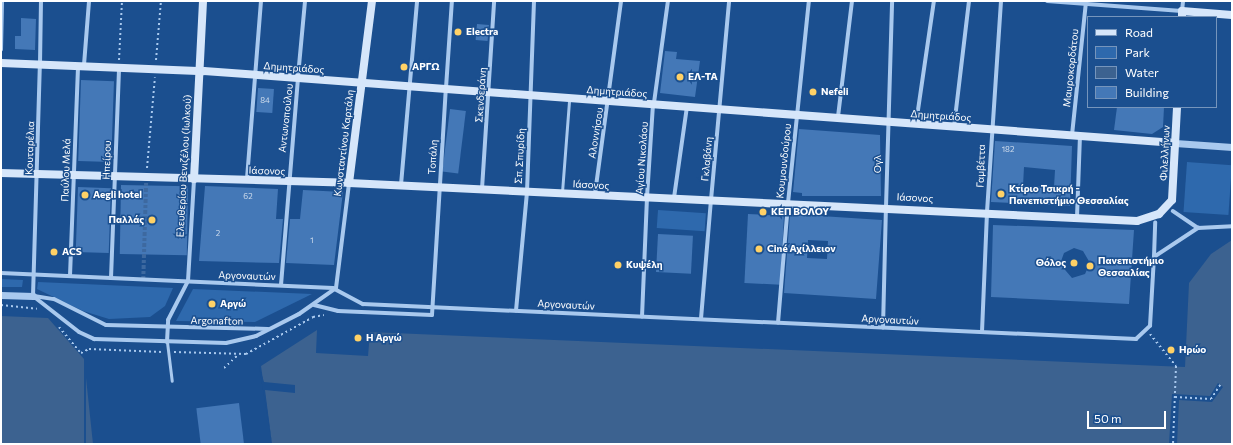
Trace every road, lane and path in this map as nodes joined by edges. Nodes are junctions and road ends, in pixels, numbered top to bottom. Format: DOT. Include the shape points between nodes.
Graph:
graph roads {
  1 [pos="2,1"];
  2 [pos="41,1"];
  3 [pos="89,1"];
  4 [pos="122,1"];
  5 [pos="161,1"];
  6 [pos="203,1"];
  7 [pos="261,1"];
  8 [pos="305,1"];
  9 [pos="372,1"];
  10 [pos="417,1"];
  11 [pos="452,1"];
  12 [pos="494,1"];
  13 [pos="534,1"];
  14 [pos="621,1"];
  15 [pos="668,1"];
  16 [pos="729,1"];
  17 [pos="809,1"];
  18 [pos="852,1"];
  19 [pos="892,1"];
  20 [pos="934,1"];
  21 [pos="969,1"];
  22 [pos="1001,1"];
  23 [pos="1047,1"];
  24 [pos="1183,1"];
  25 [pos="1086,2"];
  26 [pos="1182,14"];
  27 [pos="1232,15"];
  28 [pos="1,50"];
  29 [pos="1,63"];
  30 [pos="40,64"];
  31 [pos="81,65"];
  32 [pos="119,67"];
  33 [pos="156,68"];
  34 [pos="199,71"];
  35 [pos="257,75"];
  36 [pos="298,78"];
  37 [pos="362,83"];
  38 [pos="411,87"];
  39 [pos="446,89"];
  40 [pos="489,92"];
  41 [pos="531,96"];
  42 [pos="569,98"];
  43 [pos="609,101"];
  44 [pos="653,105"];
  45 [pos="687,107"];
  46 [pos="1177,108"];
  47 [pos="719,110"];
  48 [pos="797,115"];
  49 [pos="838,118"];
  50 [pos="886,122"];
  51 [pos="916,124"];
  52 [pos="954,127"];
  53 [pos="990,129"];
  54 [pos="1076,136"];
  55 [pos="1175,143"];
  56 [pos="1232,147"];
  57 [pos="1,173"];
  58 [pos="37,174"];
  59 [pos="74,175"];
  60 [pos="114,176"];
  61 [pos="146,177"];
  62 [pos="194,178"];
  63 [pos="247,180"];
  64 [pos="288,182"];
  65 [pos="349,183"];
  66 [pos="401,186"];
  67 [pos="439,188"];
  68 [pos="482,190"];
  69 [pos="527,192"];
  70 [pos="562,194"];
  71 [pos="594,195"];
  72 [pos="647,197"];
  73 [pos="674,198"];
  74 [pos="711,200"];
  75 [pos="1172,200"];
  76 [pos="788,203"];
  77 [pos="886,207"];
  78 [pos="1173,210"];
  79 [pos="987,212"];
  80 [pos="1077,217"];
  81 [pos="1155,223"];
  82 [pos="1232,226"];
  83 [pos="1198,228"];
  84 [pos="1154,257"];
  85 [pos="1,273"];
  86 [pos="34,275"];
  87 [pos="70,276"];
  88 [pos="111,278"];
  89 [pos="188,282"];
  90 [pos="282,285"];
  91 [pos="336,288"];
  92 [pos="1,295"];
  93 [pos="33,296"];
  94 [pos="314,304"];
  95 [pos="432,307"];
  96 [pos="516,311"];
  97 [pos="326,315"];
  98 [pos="642,317"];
  99 [pos="701,319"];
  100 [pos="778,323"];
  101 [pos="167,327"];
  102 [pos="883,328"];
  103 [pos="268,329"];
  104 [pos="1147,330"];
  105 [pos="982,332"];
  106 [pos="168,342"];
  107 [pos="224,368"];
  108 [pos="172,381"];
  109 [pos="1220,385"];
  110 [pos="1175,397"];
  111 [pos="1173,444"];
  1 -- 28 [label="street"];
  2 -- 30 [label="street, Κουταρέλια"];
  3 -- 31 [label="street, Παύλου Μελά"];
  4 -- 32 [label="path"];
  5 -- 33 [label="path"];
  6 -- 34 [label="main road, Ελευθερίου Βενιζέλου (Ιωλκού)"];
  7 -- 35 [label="street"];
  8 -- 36 [label="street, Αντωνοπούλου"];
  9 -- 37 [label="main road, Κωνσταντίνου Καρτάλη"];
  10 -- 38 [label="street"];
  11 -- 39 [label="street, Τοπάλη"];
  12 -- 40 [label="street, Σκενδεράνη"];
  13 -- 41 [label="street, Σπ. Σπυρίδη"];
  14 -- 43 [label="street, Αλοννήσου"];
  15 -- 44 [label="street, Αγίου Νικολάου"];
  16 -- 47 [label="street, Γκλαβάνη"];
  17 -- 48 [label="street, Κουμουνδούρου"];
  18 -- 49 [label="street"];
  19 -- 50 [label="street, Ογλ"];
  20 -- 51 [label="street"];
  21 -- 52 [label="street"];
  22 -- 53 [label="street, Γαμβέττα"];
  23 -- 25 [label="street"];
  24 -- 26 [label="street"];
  25 -- 26 [label="street"];
  25 -- 54 [label="street, Μαυροκορδάτου"];
  26 -- 27 [label="main road"];
  29 -- 30 [label="main road, Δημητριάδος"];
  30 -- 31 [label="main road, Δημητριάδος"];
  30 -- 58 [label="street, Κουταρέλια"];
  31 -- 32 [label="main road, Δημητριάδος"];
  31 -- 59 [label="street, Παύλου Μελά"];
  32 -- 33 [label="main road, Δημητριάδος"];
  32 -- 60 [label="street, Ηπείρου"];
  33 -- 34 [label="main road, Δημητριάδος"];
  33 -- 61 [label="path"];
  34 -- 35 [label="main road, Δημητριάδος"];
  34 -- 62 [label="main road, Ελευθερίου Βενιζέλου (Ιωλκού)"];
  35 -- 36 [label="main road, Δημητριάδος"];
  35 -- 63 [label="street"];
  36 -- 37 [label="main road, Δημητριάδος"];
  36 -- 64 [label="street, Αντωνοπούλου"];
  37 -- 38 [label="main road, Δημητριάδος"];
  37 -- 65 [label="main road, Κωνσταντίνου Καρτάλη"];
  38 -- 39 [label="main road, Δημητριάδος"];
  38 -- 66 [label="street"];
  39 -- 40 [label="main road, Δημητριάδος"];
  39 -- 67 [label="street, Τοπάλη"];
  40 -- 41 [label="main road, Δημητριάδος"];
  40 -- 68 [label="street, Σκενδεράνη"];
  41 -- 42 [label="main road, Δημητριάδος"];
  41 -- 69 [label="street, Σπ. Σπυρίδη"];
  42 -- 43 [label="main road, Δημητριάδος"];
  42 -- 70 [label="lane"];
  43 -- 44 [label="main road, Δημητριάδος"];
  43 -- 71 [label="street, Αλοννήσου"];
  44 -- 45 [label="main road, Δημητριάδος"];
  44 -- 72 [label="street, Αγίου Νικολάου"];
  45 -- 47 [label="main road, Δημητριάδος"];
  45 -- 73 [label="street"];
  46 -- 55 [label="main road, Φιλελλήνων"];
  47 -- 48 [label="main road, Δημητριάδος"];
  47 -- 74 [label="street, Γκλαβάνη"];
  48 -- 49 [label="main road, Δημητριάδος"];
  48 -- 76 [label="street, Κουμουνδούρου"];
  49 -- 50 [label="main road, Δημητριάδος"];
  50 -- 51 [label="main road, Δημητριάδος"];
  50 -- 77 [label="street, Ογλ"];
  51 -- 52 [label="main road, Δημητριάδος"];
  52 -- 53 [label="main road, Δημητριάδος"];
  53 -- 54 [label="main road, Δημητριάδος"];
  53 -- 79 [label="street, Γαμβέττα"];
  54 -- 55 [label="main road, Δημητριάδος"];
  54 -- 80 [label="street, Μαυροκορδάτου"];
  55 -- 56 [label="street, Δημητριάδος"];
  55 -- 75 [label="main road, Φιλελλήνων"];
  57 -- 58 [label="main road, Ιάσονος"];
  58 -- 59 [label="main road, Ιάσονος"];
  58 -- 86 [label="street, Κουταρέλια"];
  59 -- 60 [label="main road, Ιάσονος"];
  59 -- 87 [label="street, Παύλου Μελά"];
  60 -- 61 [label="main road, Ιάσονος"];
  60 -- 88 [label="street, Ηπείρου"];
  61 -- 62 [label="main road, Ιάσονος"];
  62 -- 63 [label="main road, Ιάσονος"];
  62 -- 89 [label="street, Ελευθερίου Βενιζέλου (Ιωλκού)"];
  63 -- 64 [label="main road, Ιάσονος"];
  64 -- 65 [label="main road, Ιάσονος"];
  64 -- 90 [label="street, Αντωνοπούλου"];
  65 -- 66 [label="main road, Ιάσονος"];
  65 -- 91 [label="street, Κωνσταντίνου Καρτάλη"];
  66 -- 67 [label="main road, Ιάσονος"];
  67 -- 68 [label="main road, Ιάσονος"];
  67 -- 95 [label="street, Τοπάλη"];
  68 -- 69 [label="main road, Ιάσονος"];
  69 -- 70 [label="main road, Ιάσονος"];
  69 -- 96 [label="street, Σπ. Σπυρίδη"];
  70 -- 71 [label="main road, Ιάσονος"];
  71 -- 72 [label="main road, Ιάσονος"];
  72 -- 73 [label="main road, Ιάσονος"];
  72 -- 98 [label="street, Αγίου Νικολάου"];
  73 -- 74 [label="main road, Ιάσονος"];
  74 -- 76 [label="main road, Ιάσονος"];
  74 -- 99 [label="street, Γκλαβάνη"];
  75 -- 80 [label="main road, Ιάσονος" via="1162,212 1141,221"];
  76 -- 77 [label="main road, Ιάσονος"];
  76 -- 100 [label="street, Κουμουνδούρου"];
  77 -- 79 [label="main road, Ιάσονος"];
  77 -- 102 [label="street, Ογλ"];
  78 -- 83 [label="street"];
  79 -- 80 [label="main road, Ιάσονος"];
  79 -- 105 [label="street, Γαμβέττα"];
  81 -- 84 [label="street"];
  82 -- 83 [label="street"];
  83 -- 84 [label="street"];
  84 -- 104 [label="street" via="1150,326"];
  85 -- 86 [label="street, Αργοναυτών"];
  86 -- 87 [label="street, Αργοναυτών"];
  86 -- 93 [label="street, Κουταρέλια"];
  87 -- 88 [label="street, Αργοναυτών"];
  88 -- 89 [label="street, Αργοναυτών"];
  89 -- 90 [label="street, Αργοναυτών"];
  89 -- 101 [label="street, Ελευθερίου Βενιζέλου (Ιωλκού)"];
  90 -- 91 [label="street, Αργοναυτών"];
  91 -- 94 [label="street"];
  91 -- 95 [label="street, Αργοναυτών" via="363,304"];
  92 -- 93 [label="street"];
  93 -- 101 [label="street, Argonafton" via="54,300 106,325"];
  93 -- 106 [label="street" via="89,337"];
  94 -- 95 [label="street, Τοπάλη" via="338,311 432,314"];
  94 -- 103 [label="street"];
  95 -- 96 [label="street, Αργοναυτών"];
  96 -- 98 [label="street, Αργοναυτών"];
  97 -- 107 [label="path" via="313,317 253,352 239,354"];
  98 -- 99 [label="street, Αργοναυτών"];
  99 -- 100 [label="street, Αργοναυτών"];
  100 -- 102 [label="street, Αργοναυτών"];
  101 -- 103 [label="street, Argonafton"];
  101 -- 106 [label="street"];
  102 -- 105 [label="street, Αργοναυτών"];
  103 -- 106 [label="street" via="234,342"];
  104 -- 105 [label="street, Αργοναυτών" via="1136,339"];
  104 -- 110 [label="path" via="1176,366"];
  106 -- 108 [label="lane"];
  109 -- 110 [label="path" via="1211,399"];
  110 -- 111 [label="path"];
}
